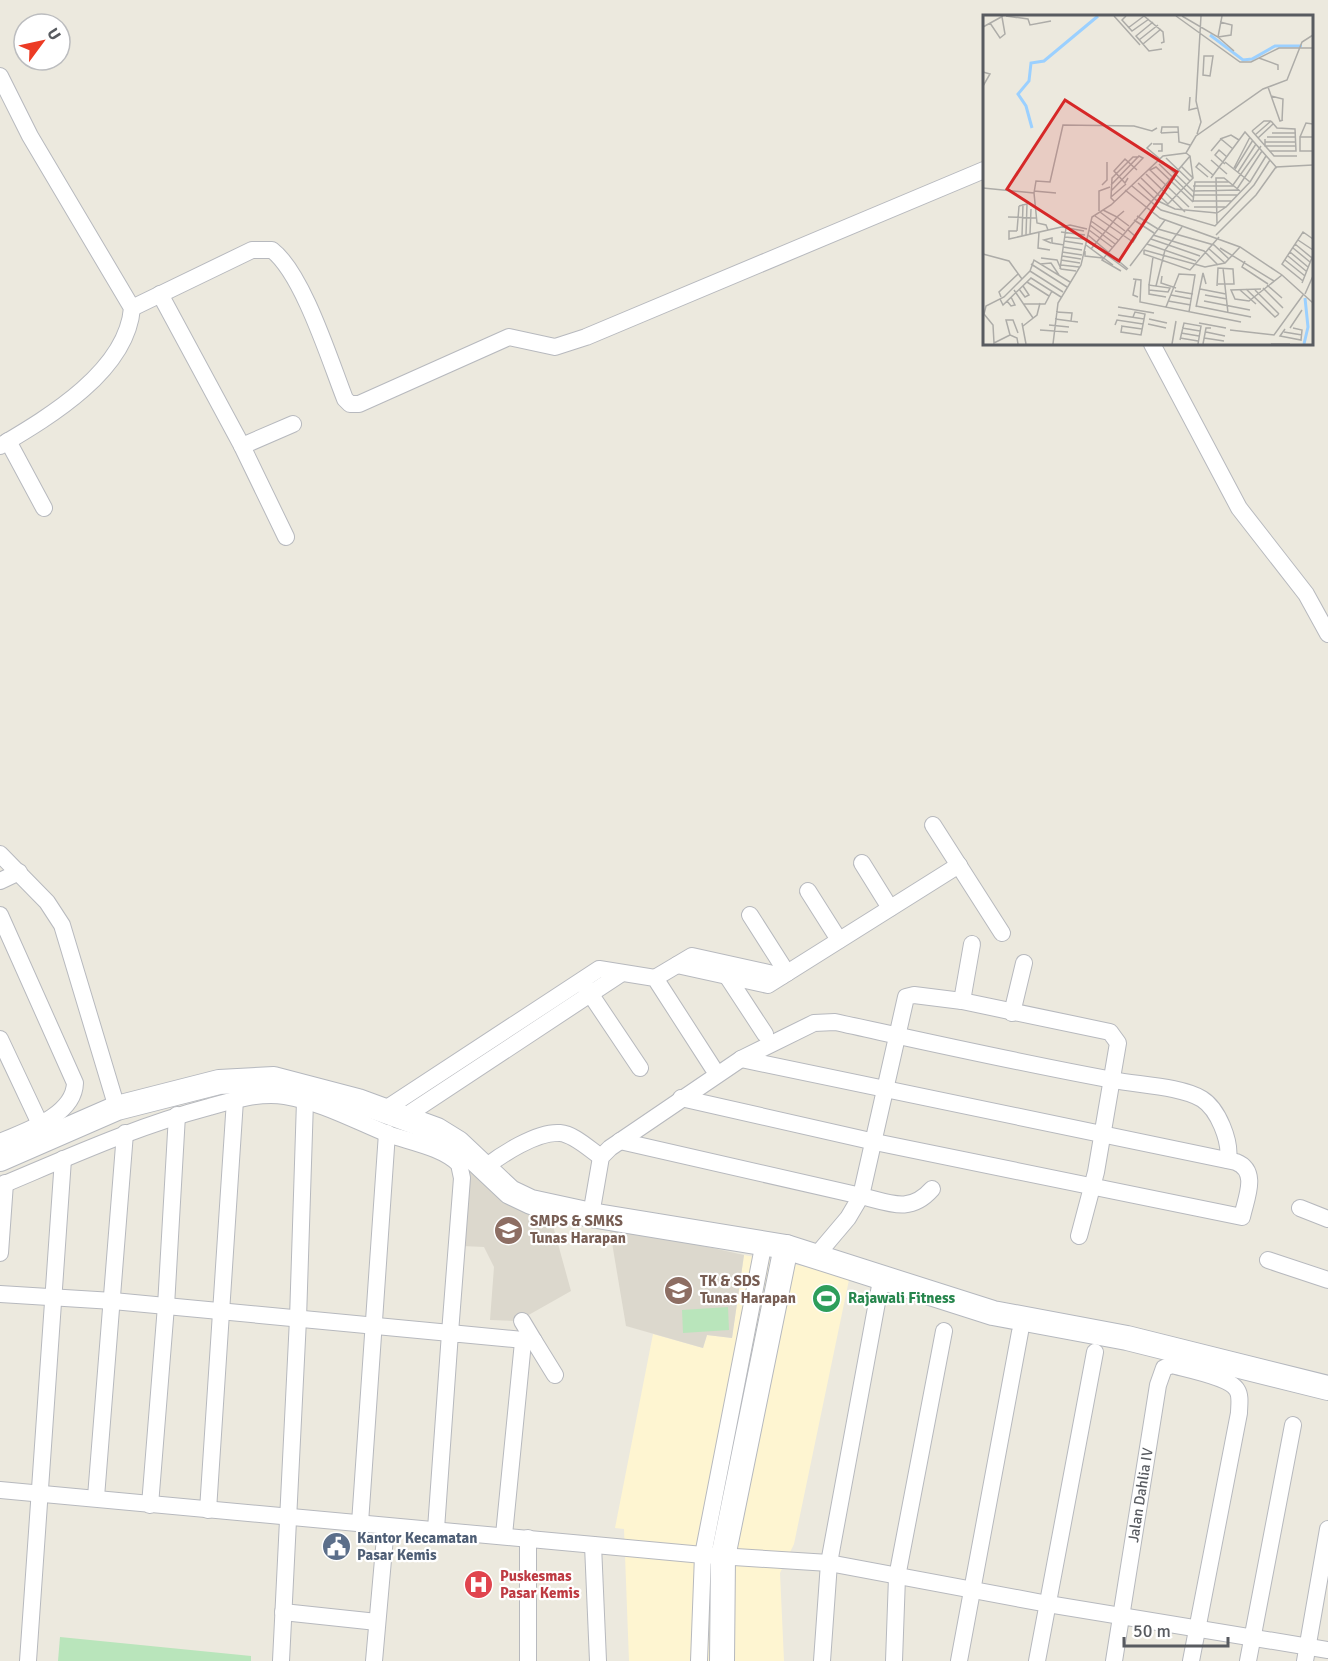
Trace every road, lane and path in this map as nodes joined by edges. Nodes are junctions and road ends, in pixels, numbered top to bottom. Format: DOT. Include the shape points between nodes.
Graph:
graph roads {
  1 [pos="0,76"];
  2 [pos="983,170"];
  3 [pos="160,294"];
  4 [pos="132,308"];
  5 [pos="1153,345"];
  6 [pos="293,424"];
  7 [pos="4,444"];
  8 [pos="242,446"];
  9 [pos="44,508"];
  10 [pos="286,537"];
  11 [pos="1328,634"];
  12 [pos="933,825"];
  13 [pos="0,854"];
  14 [pos="862,863"];
  15 [pos="959,865"];
  16 [pos="19,872"];
  17 [pos="0,881"];
  18 [pos="808,891"];
  19 [pos="890,908"];
  20 [pos="0,915"];
  21 [pos="750,915"];
  22 [pos="1002,933"];
  23 [pos="839,940"];
  24 [pos="972,944"];
  25 [pos="1024,963"];
  26 [pos="677,964"];
  27 [pos="785,974"];
  28 [pos="727,976"];
  29 [pos="655,978"];
  30 [pos="586,987"];
  31 [pos="962,1001"];
  32 [pos="1012,1013"];
  33 [pos="765,1034"];
  34 [pos="898,1035"];
  35 [pos="0,1039"];
  36 [pos="741,1059"];
  37 [pos="640,1068"];
  38 [pos="713,1068"];
  39 [pos="1112,1080"];
  40 [pos="884,1090"];
  41 [pos="681,1098"];
  42 [pos="235,1100"];
  43 [pos="305,1101"];
  44 [pos="117,1108"];
  45 [pos="177,1115"];
  46 [pos="392,1120"];
  47 [pos="40,1124"];
  48 [pos="125,1133"];
  49 [pos="1101,1133"];
  50 [pos="620,1141"];
  51 [pos="0,1142"];
  52 [pos="875,1143"];
  53 [pos="601,1157"];
  54 [pos="0,1159"];
  55 [pos="63,1159"];
  56 [pos="1228,1160"];
  57 [pos="484,1168"];
  58 [pos="3,1185"];
  59 [pos="1092,1187"];
  60 [pos="933,1189"];
  61 [pos="861,1196"];
  62 [pos="1300,1208"];
  63 [pos="591,1215"];
  64 [pos="1328,1219"];
  65 [pos="1079,1236"];
  66 [pos="775,1245"];
  67 [pos="0,1253"];
  68 [pos="815,1257"];
  69 [pos="1268,1260"];
  70 [pos="1328,1280"];
  71 [pos="880,1286"];
  72 [pos="0,1294"];
  73 [pos="55,1297"];
  74 [pos="113,1301"];
  75 [pos="166,1306"];
  76 [pos="220,1312"];
  77 [pos="298,1318"];
  78 [pos="522,1321"];
  79 [pos="375,1326"];
  80 [pos="944,1331"];
  81 [pos="1020,1332"];
  82 [pos="450,1333"];
  83 [pos="528,1342"];
  84 [pos="1095,1352"];
  85 [pos="555,1375"];
  86 [pos="1328,1388"];
  87 [pos="1293,1425"];
  88 [pos="0,1490"];
  89 [pos="40,1493"];
  90 [pos="96,1497"];
  91 [pos="150,1505"];
  92 [pos="208,1510"];
  93 [pos="286,1518"];
  94 [pos="360,1523"];
  95 [pos="386,1526"];
  96 [pos="436,1529"];
  97 [pos="1328,1529"];
  98 [pos="504,1535"];
  99 [pos="528,1538"];
  100 [pos="593,1545"];
  101 [pos="713,1556"];
  102 [pos="829,1563"];
  103 [pos="897,1577"];
  104 [pos="973,1589"];
  105 [pos="1048,1604"];
  106 [pos="283,1611"];
  107 [pos="1122,1616"];
  108 [pos="377,1622"];
  109 [pos="1197,1628"];
  110 [pos="1252,1639"];
  111 [pos="1328,1650"];
  112 [pos="1306,1654"];
  113 [pos="28,1661"];
  114 [pos="281,1661"];
  115 [pos="374,1661"];
  116 [pos="528,1661"];
  117 [pos="598,1661"];
  118 [pos="699,1661"];
  119 [pos="722,1661"];
  120 [pos="822,1661"];
  121 [pos="894,1661"];
  122 [pos="959,1661"];
  123 [pos="1037,1661"];
  124 [pos="1114,1661"];
  125 [pos="1191,1661"];
  126 [pos="1248,1661"];
  1 -- 4 [label="street" via="30,136"];
  2 -- 3 [label="street" via="586,337 555,347 509,337 358,404 345,399 289,268 272,250 252,250"];
  3 -- 4 [label="street"];
  3 -- 8 [label="street"];
  4 -- 7 [label="street" via="129,330 122,343 88,385 55,412"];
  5 -- 11 [label="street" via="1234,500 1306,594"];
  6 -- 8 [label="street"];
  7 -- 9 [label="street"];
  8 -- 10 [label="street"];
  12 -- 15 [label="street"];
  13 -- 16 [label="street"];
  14 -- 19 [label="street"];
  15 -- 19 [label="street"];
  15 -- 22 [label="street"];
  16 -- 17 [label="street"];
  16 -- 44 [label="street" via="62,925"];
  18 -- 23 [label="street"];
  19 -- 23 [label="street"];
  20 -- 47 [label="street" via="74,1076 72,1097"];
  21 -- 27 [label="street"];
  23 -- 27 [label="street"];
  24 -- 31 [label="street"];
  25 -- 32 [label="street"];
  26 -- 27 [label="street" via="692,956"];
  26 -- 28 [label="street"];
  26 -- 29 [label="street"];
  27 -- 28 [label="street" via="768,985"];
  28 -- 33 [label="street"];
  29 -- 30 [label="street" via="622,973"];
  29 -- 38 [label="street"];
  30 -- 37 [label="street"];
  30 -- 46 [label="street"];
  31 -- 32 [label="street"];
  31 -- 34 [label="street" via="908,996"];
  32 -- 39 [label="street" via="1114,1034 1118,1043"];
  34 -- 36 [label="street" via="819,1021"];
  34 -- 39 [label="street"];
  34 -- 40 [label="street"];
  35 -- 47 [label="street"];
  36 -- 40 [label="street"];
  36 -- 41 [label="street"];
  39 -- 49 [label="street"];
  39 -- 56 [label="street" via="1201,1098 1222,1127 1230,1150"];
  40 -- 49 [label="street"];
  40 -- 52 [label="street"];
  41 -- 50 [label="street"];
  41 -- 52 [label="street"];
  42 -- 43 [label="street" via="275,1096"];
  42 -- 45 [label="street"];
  42 -- 76 [label="street"];
  43 -- 46 [label="street"];
  43 -- 77 [label="street"];
  44 -- 46 [label="street" via="219,1082 274,1078"];
  44 -- 54 [label="street"];
  45 -- 48 [label="street"];
  45 -- 75 [label="street"];
  46 -- 57 [label="street" via="449,1136"];
  46 -- 79 [label="street"];
  46 -- 82 [label="street" via="459,1164 462,1171"];
  47 -- 51 [label="street"];
  48 -- 55 [label="street"];
  48 -- 74 [label="street"];
  49 -- 56 [label="street"];
  49 -- 59 [label="street"];
  50 -- 53 [label="street"];
  50 -- 61 [label="street"];
  52 -- 59 [label="street"];
  52 -- 61 [label="street"];
  53 -- 57 [label="street" via="568,1136 554,1134 512,1148"];
  53 -- 63 [label="street"];
  55 -- 58 [label="street"];
  55 -- 73 [label="street"];
  56 -- 59 [label="street" via="1244,1165 1250,1174 1242,1217"];
  57 -- 63 [label="street" via="510,1192 531,1202"];
  58 -- 67 [label="street"];
  59 -- 65 [label="street"];
  60 -- 61 [label="street" via="923,1199 900,1205"];
  61 -- 68 [label="street"];
  62 -- 64 [label="street"];
  63 -- 66 [label="street"];
  66 -- 68 [label="street"];
  66 -- 101 [label="street"];
  68 -- 86 [label="street" via="993,1313 1127,1338"];
  69 -- 70 [label="street"];
  71 -- 102 [label="street"];
  72 -- 73 [label="street"];
  73 -- 74 [label="street"];
  73 -- 89 [label="street"];
  74 -- 75 [label="street"];
  74 -- 90 [label="street"];
  75 -- 76 [label="street"];
  75 -- 91 [label="street"];
  76 -- 77 [label="street"];
  76 -- 92 [label="street"];
  77 -- 79 [label="street"];
  77 -- 93 [label="street"];
  78 -- 83 [label="street"];
  79 -- 82 [label="street"];
  79 -- 94 [label="street"];
  80 -- 103 [label="street"];
  81 -- 104 [label="street"];
  82 -- 83 [label="street"];
  82 -- 96 [label="street"];
  83 -- 85 [label="street"];
  83 -- 98 [label="street"];
  84 -- 105 [label="street"];
  87 -- 110 [label="street"];
  88 -- 89 [label="street"];
  89 -- 90 [label="street"];
  89 -- 113 [label="street"];
  90 -- 91 [label="street"];
  91 -- 92 [label="street"];
  92 -- 93 [label="street"];
  93 -- 94 [label="street"];
  93 -- 106 [label="street"];
  94 -- 95 [label="street"];
  95 -- 96 [label="street"];
  95 -- 108 [label="street"];
  96 -- 98 [label="street"];
  97 -- 112 [label="street"];
  98 -- 99 [label="street"];
  99 -- 100 [label="street"];
  99 -- 116 [label="street"];
  100 -- 101 [label="street"];
  100 -- 117 [label="street"];
  101 -- 102 [label="street"];
  101 -- 118 [label="street"];
  101 -- 119 [label="street"];
  102 -- 103 [label="street"];
  102 -- 120 [label="street"];
  103 -- 104 [label="street"];
  103 -- 121 [label="street"];
  104 -- 105 [label="street"];
  104 -- 122 [label="street"];
  105 -- 107 [label="street"];
  105 -- 123 [label="street"];
  106 -- 108 [label="street"];
  106 -- 114 [label="street"];
  107 -- 109 [label="street"];
  107 -- 109 [label="street, Jalan Dahlia IV" via="1162,1374 1164,1368 1172,1365 1231,1384 1239,1398"];
  107 -- 124 [label="street, Jalan Dahlia IV"];
  108 -- 115 [label="street"];
  109 -- 110 [label="street"];
  109 -- 125 [label="street"];
  110 -- 112 [label="street"];
  110 -- 126 [label="street"];
  111 -- 112 [label="street"];
}
